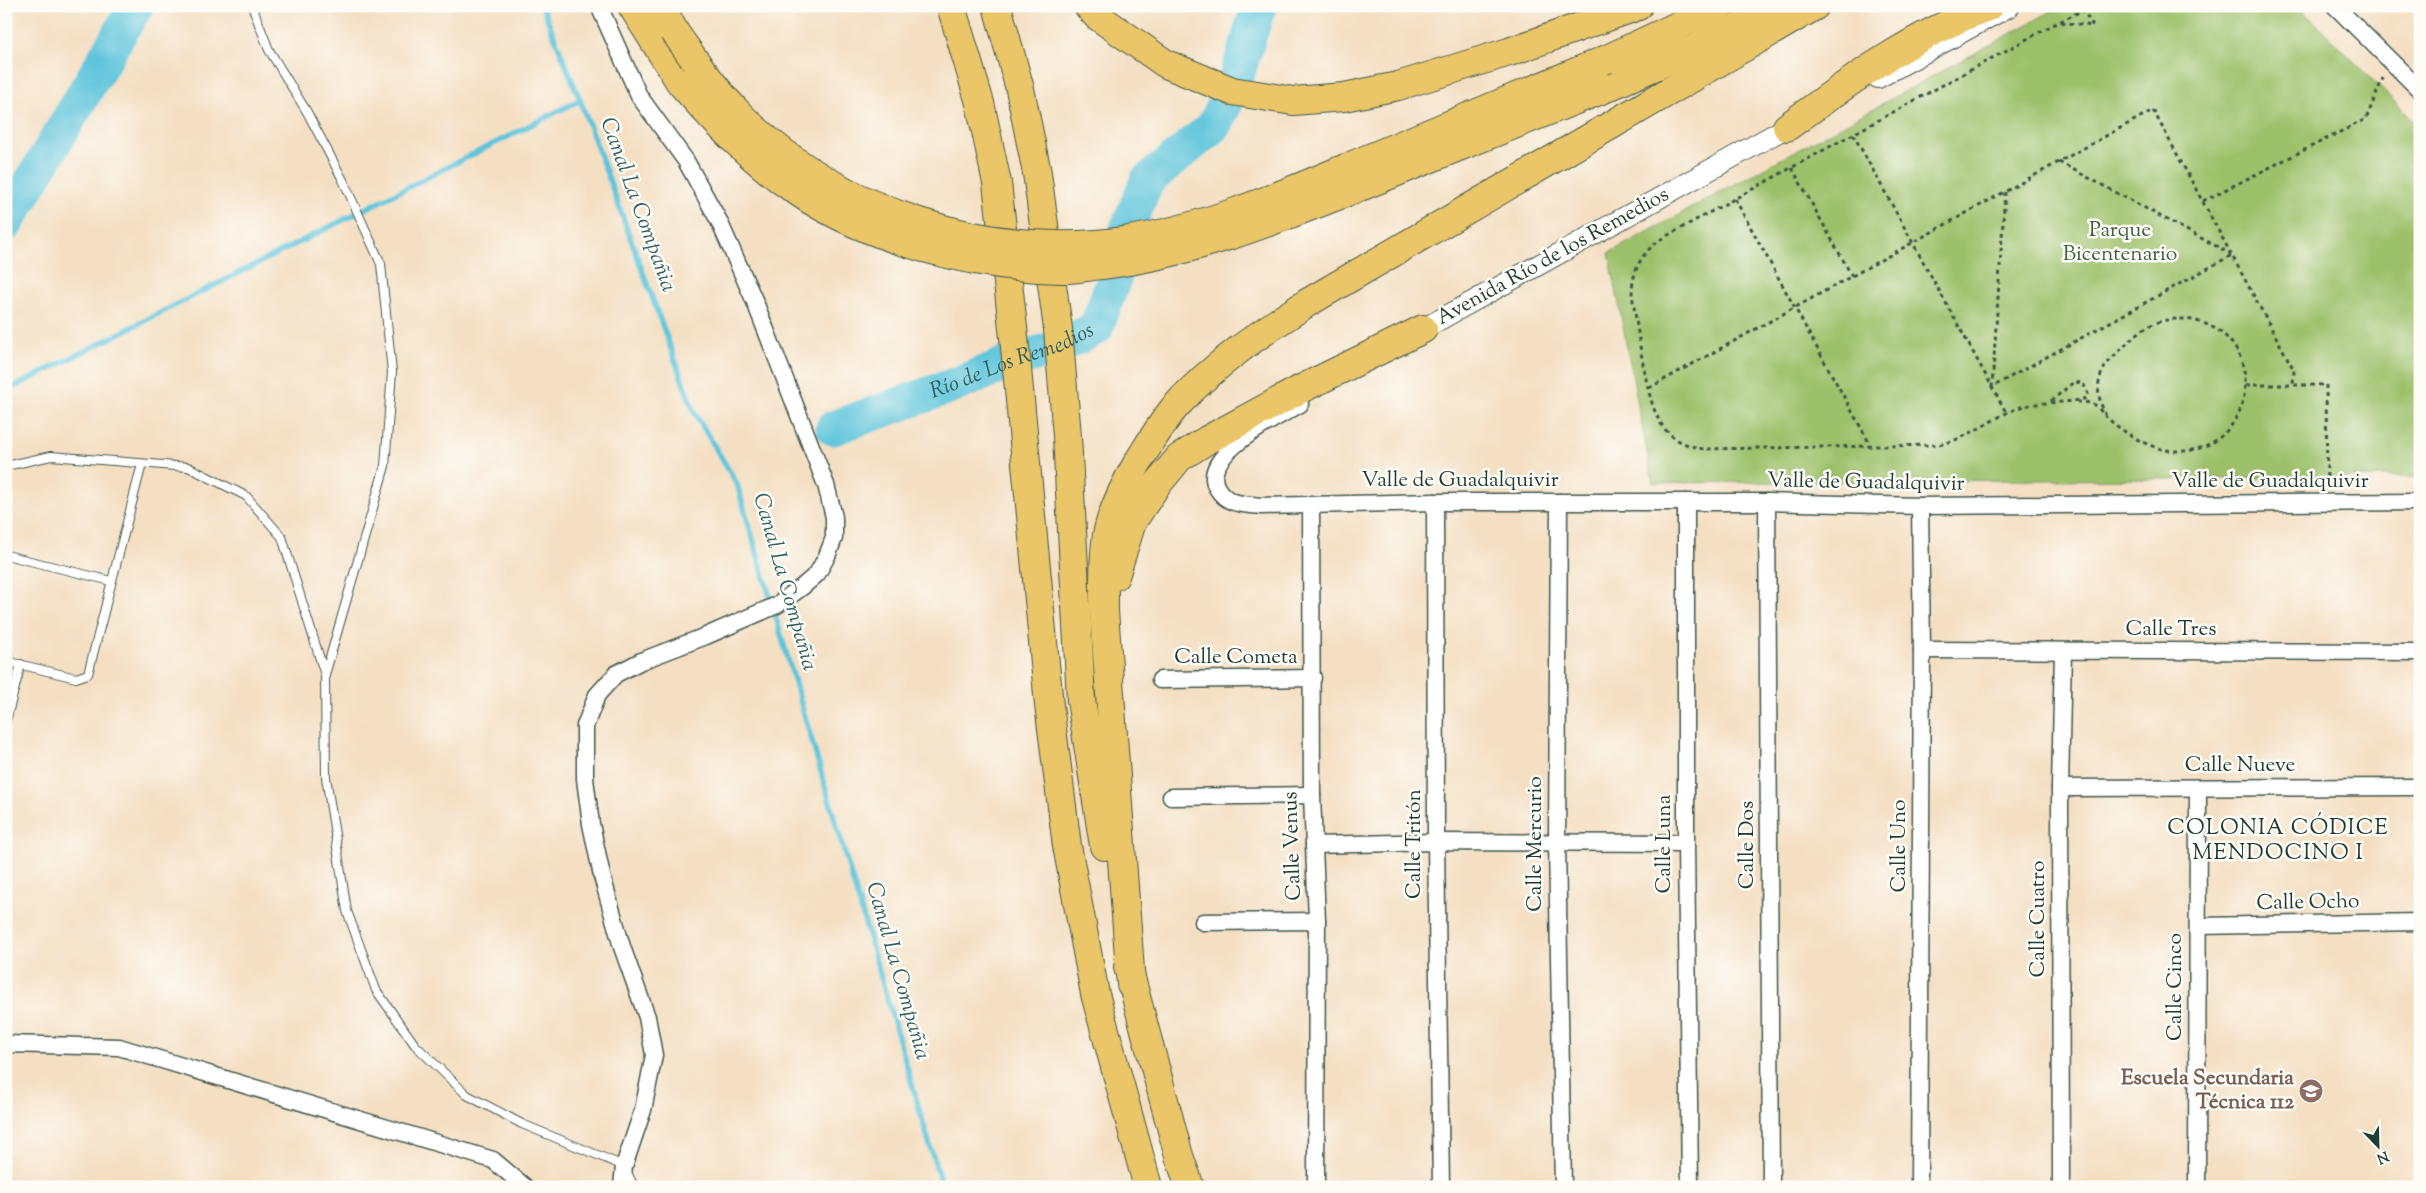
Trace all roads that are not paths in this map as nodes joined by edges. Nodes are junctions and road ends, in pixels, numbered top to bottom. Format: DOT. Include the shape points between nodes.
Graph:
graph roads {
  1 [pos="252,6"];
  2 [pos="599,6"];
  3 [pos="632,6"];
  4 [pos="661,6"];
  5 [pos="951,6"];
  6 [pos="997,6"];
  7 [pos="1088,6"];
  8 [pos="1638,6"];
  9 [pos="1720,6"];
  10 [pos="1780,6"];
  11 [pos="1815,6"];
  12 [pos="1990,6"];
  13 [pos="2010,6"];
  14 [pos="2335,6"];
  15 [pos="1959,13"];
  16 [pos="2420,90"];
  17 [pos="1787,127"];
  18 [pos="1423,329"];
  19 [pos="142,464"];
  20 [pos="6,466"];
  21 [pos="1435,502"];
  22 [pos="1560,502"];
  23 [pos="1686,502"];
  24 [pos="1767,502"];
  25 [pos="2420,502"];
  26 [pos="1311,504"];
  27 [pos="1920,506"];
  28 [pos="6,555"];
  29 [pos="111,581"];
  30 [pos="1104,611"];
  31 [pos="6,648"];
  32 [pos="1922,650"];
  33 [pos="2062,651"];
  34 [pos="2420,652"];
  35 [pos="10,662"];
  36 [pos="21,664"];
  37 [pos="325,675"];
  38 [pos="6,676"];
  39 [pos="1313,678"];
  40 [pos="1160,680"];
  41 [pos="6,721"];
  42 [pos="2420,787"];
  43 [pos="2060,788"];
  44 [pos="2198,788"];
  45 [pos="1312,796"];
  46 [pos="1171,797"];
  47 [pos="1436,842"];
  48 [pos="1686,843"];
  49 [pos="1557,844"];
  50 [pos="1314,845"];
  51 [pos="1316,921"];
  52 [pos="1203,922"];
  53 [pos="2420,922"];
  54 [pos="2198,926"];
  55 [pos="1131,984"];
  56 [pos="6,1044"];
  57 [pos="624,1166"];
  58 [pos="525,1187"];
  59 [pos="622,1187"];
  60 [pos="634,1187"];
  61 [pos="1148,1187"];
  62 [pos="1190,1187"];
  63 [pos="1316,1187"];
  64 [pos="1441,1187"];
  65 [pos="1563,1187"];
  66 [pos="1690,1187"];
  67 [pos="1771,1187"];
  68 [pos="1919,1187"];
  69 [pos="2062,1187"];
  70 [pos="2197,1187"];
  1 -- 37 [label="lane" via="268,50 307,112 381,264 392,372 385,466"];
  2 -- 57 [label="street" via="639,96 686,161 719,221 755,302 826,485 834,517 834,538 817,574 777,605 616,674 597,695 585,726 585,779 593,833 622,947 647,1018 654,1055 643,1110"];
  3 -- 10 [label="highway, bridge" via="680,82 718,126 795,190 835,214 906,242 982,261 1063,269 1139,261 1204,245 1286,216 1606,88"];
  4 -- 9 [label="highway, bridge" via="702,72 743,117 793,158 838,188 884,210 970,236 1043,245 1122,241 1202,223 1276,197 1607,59"];
  5 -- 61 [label="highway" via="980,103 997,183 1049,705 1067,846 1095,994"];
  6 -- 55 [label="highway" via="1020,89 1037,173 1058,329 1067,436 1081,700 1108,869"];
  7 -- 8 [label="highway" via="1097,16 1166,64 1232,91 1293,100 1344,97 1398,86 1509,52"];
  11 -- 30 [label="highway" via="1308,303 1261,333 1216,368 1176,406 1125,484 1107,534"];
  12 -- 15 [label="highway"];
  13 -- 17 [label="street, Avenida Río de los Remedios"];
  14 -- 16 [label="street"];
  15 -- 17 [label="highway" via="1875,63"];
  17 -- 18 [label="street, Avenida Río de los Remedios"];
  18 -- 26 [label="street, Avenida Río de los Remedios" via="1239,441 1224,455 1215,470 1215,483 1223,498 1236,503 1261,506"];
  18 -- 30 [label="highway" via="1301,389 1179,458 1132,522"];
  19 -- 20 [label="lane" via="51,456"];
  19 -- 29 [label="lane"];
  19 -- 37 [label="lane" via="188,467 246,496 282,537"];
  21 -- 22 [label="street, Valle de Guadalquivir"];
  21 -- 26 [label="street, Valle de Guadalquivir"];
  21 -- 47 [label="street, Calle Tritón"];
  22 -- 23 [label="street, Valle de Guadalquivir"];
  22 -- 49 [label="street, Calle Mercurio"];
  23 -- 24 [label="street, Valle de Guadalquivir"];
  23 -- 48 [label="street, Calle Luna"];
  24 -- 27 [label="street, Valle de Guadalquivir"];
  24 -- 67 [label="street, Calle Dos"];
  25 -- 27 [label="street, Valle de Guadalquivir"];
  26 -- 39 [label="street, Calle Venus"];
  27 -- 32 [label="street, Calle Uno"];
  28 -- 29 [label="lane"];
  29 -- 36 [label="lane" via="88,674 76,678"];
  30 -- 55 [label="highway"];
  31 -- 35 [label="lane"];
  32 -- 33 [label="street, Calle Tres"];
  32 -- 68 [label="street, Calle Uno"];
  33 -- 34 [label="street, Calle Tres"];
  33 -- 43 [label="street, Calle Cuatro"];
  35 -- 36 [label="lane"];
  35 -- 38 [label="lane"];
  36 -- 41 [label="lane"];
  37 -- 57 [label="lane" via="326,777 336,848 347,911 376,990 415,1045 467,1095 522,1124"];
  39 -- 40 [label="street, Calle Cometa"];
  39 -- 45 [label="street, Calle Venus"];
  42 -- 44 [label="street, Calle Nueve"];
  43 -- 44 [label="street, Calle Nueve"];
  43 -- 69 [label="street, Calle Cuatro"];
  44 -- 54 [label="street, Calle Cinco"];
  45 -- 46 [label="street"];
  45 -- 50 [label="street, Calle Venus"];
  47 -- 49 [label="street"];
  47 -- 50 [label="street"];
  47 -- 64 [label="street, Calle Tritón"];
  48 -- 49 [label="street"];
  48 -- 66 [label="street, Calle Luna"];
  49 -- 65 [label="street, Calle Mercurio"];
  50 -- 51 [label="street, Calle Venus"];
  51 -- 52 [label="street"];
  51 -- 63 [label="street, Calle Venus"];
  53 -- 54 [label="street, Calle Ocho"];
  54 -- 70 [label="street, Calle Cinco"];
  55 -- 62 [label="highway"];
  56 -- 58 [label="street" via="119,1047 493,1160"];
  57 -- 59 [label="street"];
  57 -- 60 [label="lane"];
}
